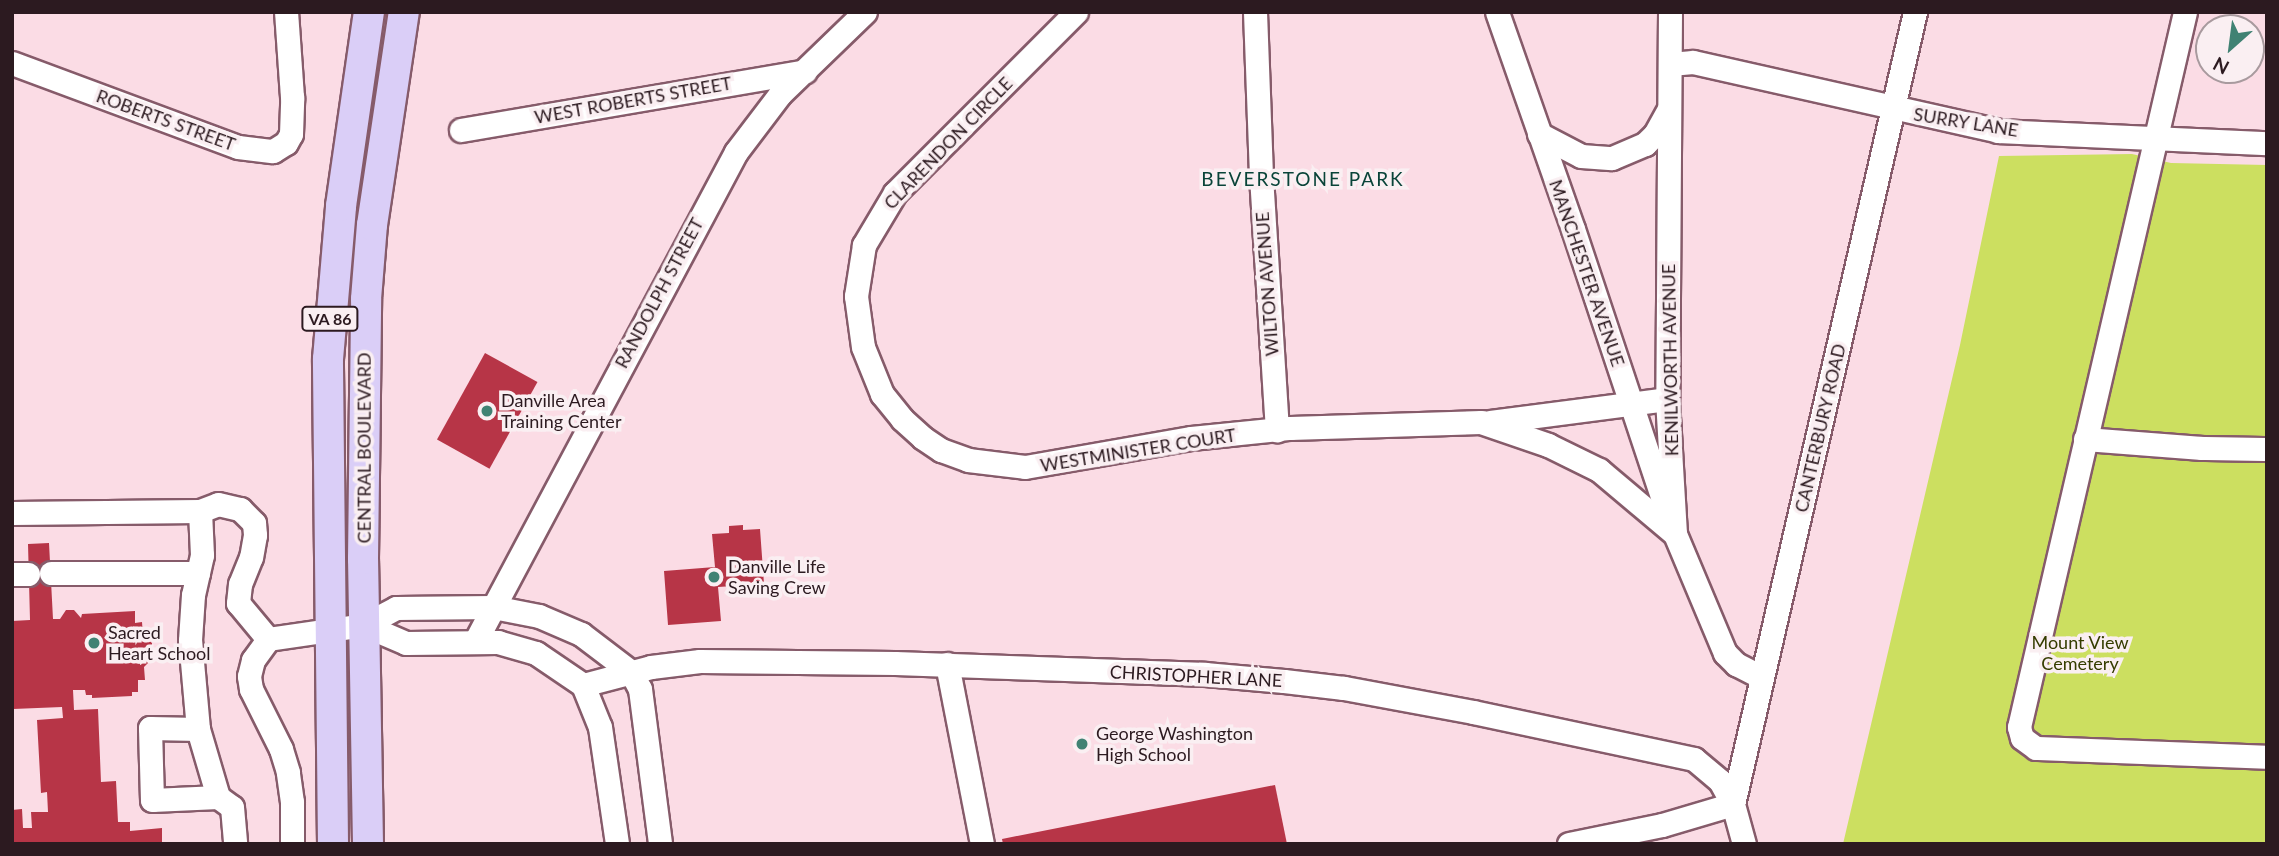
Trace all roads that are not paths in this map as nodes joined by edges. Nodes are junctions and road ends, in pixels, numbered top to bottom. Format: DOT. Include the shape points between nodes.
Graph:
graph roads {
  1 [pos="286,12"];
  2 [pos="369,12"];
  3 [pos="404,12"];
  4 [pos="865,12"];
  5 [pos="1076,12"];
  6 [pos="1255,12"];
  7 [pos="1497,12"];
  8 [pos="1670,12"];
  9 [pos="1915,12"];
  10 [pos="2185,12"];
  11 [pos="12,62"];
  12 [pos="1670,64"];
  13 [pos="805,71"];
  14 [pos="1669,108"];
  15 [pos="1892,109"];
  16 [pos="461,130"];
  17 [pos="1539,134"];
  18 [pos="2155,137"];
  19 [pos="2267,143"];
  20 [pos="861,336"];
  21 [pos="1667,399"];
  22 [pos="1632,405"];
  23 [pos="1481,422"];
  24 [pos="1277,429"];
  25 [pos="2085,439"];
  26 [pos="2267,449"];
  27 [pos="200,511"];
  28 [pos="12,513"];
  29 [pos="1675,534"];
  30 [pos="198,573"];
  31 [pos="30,574"];
  32 [pos="493,607"];
  33 [pos="364,625"];
  34 [pos="331,629"];
  35 [pos="268,639"];
  36 [pos="476,640"];
  37 [pos="947,664"];
  38 [pos="631,673"];
  39 [pos="1762,677"];
  40 [pos="583,685"];
  41 [pos="198,729"];
  42 [pos="2267,757"];
  43 [pos="218,797"];
  44 [pos="1733,804"];
  45 [pos="235,844"];
  46 [pos="292,844"];
  47 [pos="333,844"];
  48 [pos="368,844"];
  49 [pos="617,844"];
  50 [pos="660,844"];
  51 [pos="982,844"];
  52 [pos="1570,844"];
  53 [pos="1744,844"];
  1 -- 11 [label="street, ROBERTS STREET" via="291,134 279,149 238,147"];
  2 -- 34 [label="main road, CENTRAL BOULEVARD / VA 86" via="332,282 328,359"];
  3 -- 33 [label="main road, CENTRAL BOULEVARD / VA 86" via="372,225 366,299"];
  4 -- 13 [label="street, RANDOLPH STREET"];
  5 -- 20 [label="street, CLARENDON CIRCLE" via="895,193 878,218 859,268 856,296"];
  6 -- 24 [label="street, WILTON AVENUE"];
  7 -- 17 [label="street, MANCHESTER AVENUE"];
  8 -- 12 [label="street, KENILWORTH AVENUE"];
  9 -- 15 [label="street, CANTERBURY ROAD"];
  10 -- 18 [label="street"];
  12 -- 14 [label="street, KENILWORTH AVENUE"];
  12 -- 15 [label="street, SURRY LANE" via="1693,62"];
  13 -- 16 [label="street, WEST ROBERTS STREET"];
  13 -- 32 [label="street, RANDOLPH STREET" via="736,152"];
  14 -- 17 [label="street" via="1645,144 1612,158 1581,156"];
  14 -- 21 [label="street, KENILWORTH AVENUE"];
  15 -- 18 [label="street, SURRY LANE" via="1998,131"];
  15 -- 39 [label="street, CANTERBURY ROAD"];
  17 -- 22 [label="street, MANCHESTER AVENUE"];
  18 -- 19 [label="street, SURRY LANE"];
  18 -- 25 [label="street"];
  20 -- 24 [label="street, WESTMINISTER COURT" via="870,371 902,419 941,450 968,460 1025,467 1191,438"];
  21 -- 22 [label="street, WESTMINISTER COURT"];
  21 -- 29 [label="street, KENILWORTH AVENUE"];
  22 -- 23 [label="street, WESTMINISTER COURT"];
  22 -- 29 [label="street, MANCHESTER AVENUE"];
  23 -- 24 [label="street, WESTMINISTER COURT"];
  23 -- 29 [label="street, WESTMINISTER COURT" via="1548,445 1599,470"];
  25 -- 26 [label="street"];
  25 -- 42 [label="street" via="2019,727 2022,738 2036,748"];
  27 -- 28 [label="street"];
  27 -- 30 [label="street"];
  27 -- 35 [label="street" via="218,504 240,509 254,523 251,557 237,604"];
  29 -- 39 [label="street, KENILWORTH AVENUE" via="1725,653"];
  30 -- 31 [label="street"];
  30 -- 41 [label="street" via="190,640"];
  32 -- 33 [label="street" via="396,608"];
  32 -- 36 [label="street, RANDOLPH STREET"];
  32 -- 38 [label="street" via="539,615 581,634"];
  33 -- 34 [label="street"];
  33 -- 36 [label="street" via="406,642"];
  33 -- 48 [label="main road, CENTRAL BOULEVARD / VA 86"];
  34 -- 35 [label="street"];
  34 -- 47 [label="main road, CENTRAL BOULEVARD / VA 86"];
  35 -- 46 [label="street" via="253,660 249,676 288,772"];
  36 -- 40 [label="street" via="536,653"];
  37 -- 38 [label="street, CHRISTOPHER LANE" via="700,661"];
  37 -- 44 [label="street, CHRISTOPHER LANE" via="1205,674 1344,688 1694,759 1720,781"];
  37 -- 51 [label="street"];
  38 -- 40 [label="street, CHRISTOPHER LANE"];
  38 -- 50 [label="street" via="640,690"];
  39 -- 44 [label="street, CANTERBURY ROAD"];
  40 -- 49 [label="street" via="600,727"];
  41 -- 43 [label="street"];
  41 -- 43 [label="street" via="150,728 152,800"];
  43 -- 45 [label="street" via="232,807"];
  44 -- 52 [label="street"];
  44 -- 53 [label="street, CANTERBURY ROAD"];
}
